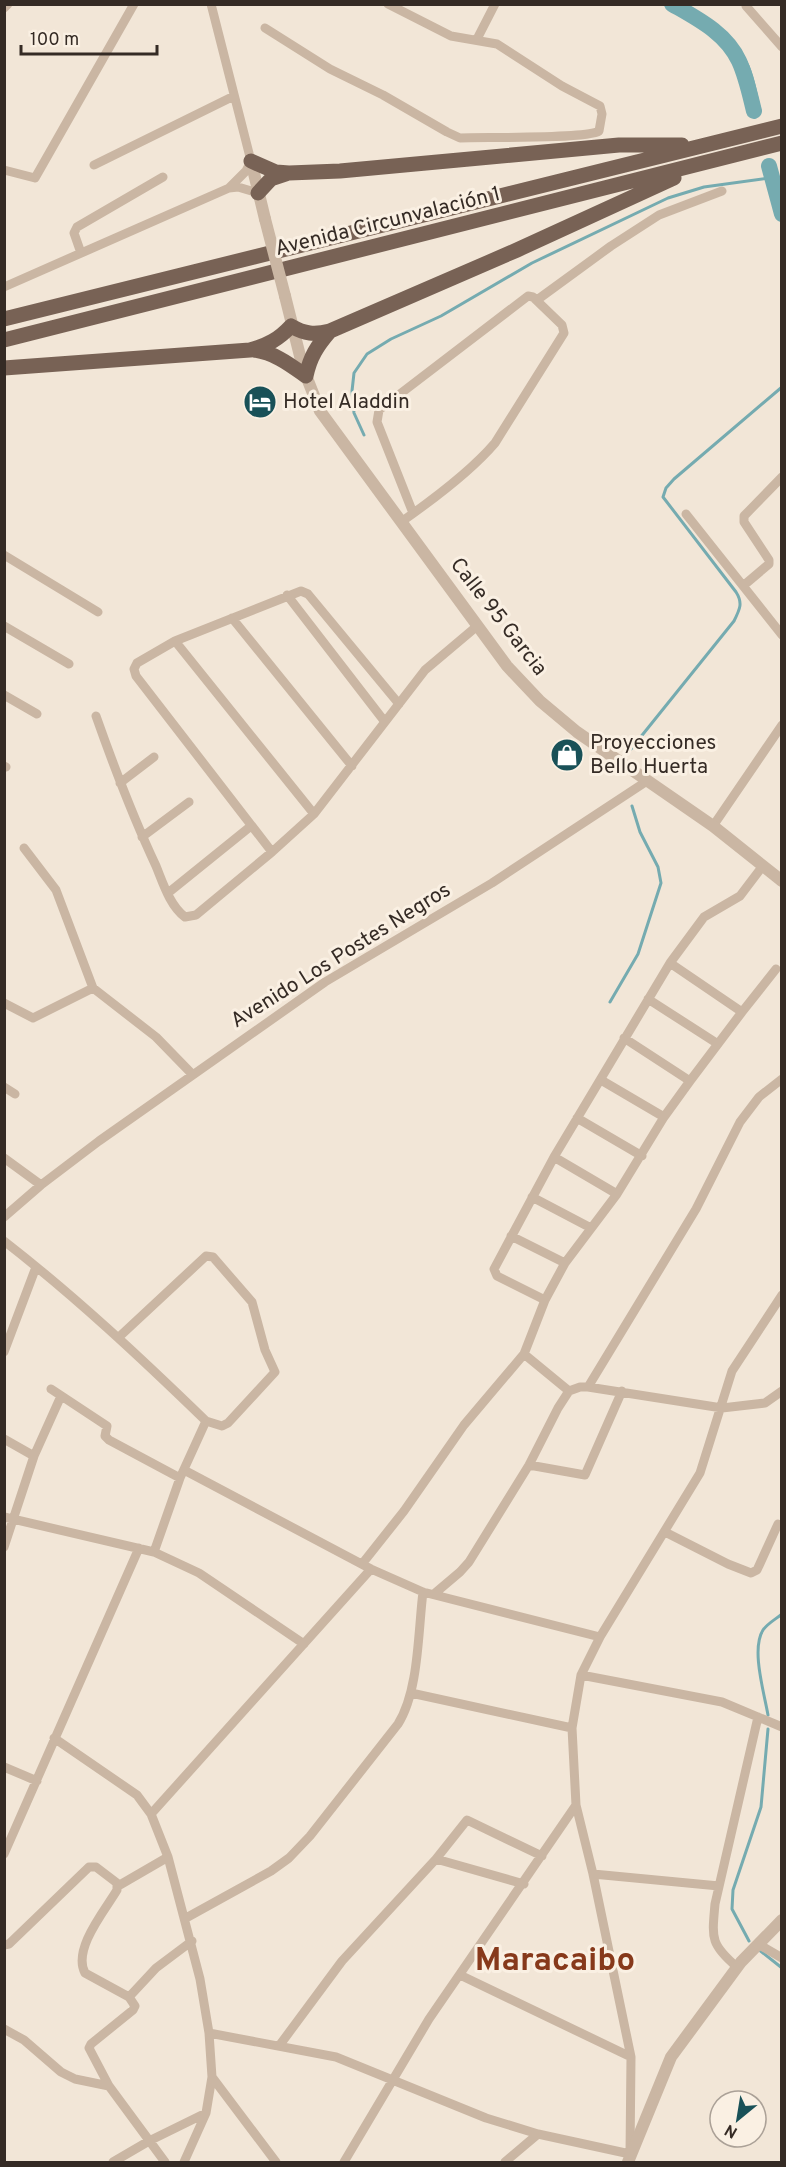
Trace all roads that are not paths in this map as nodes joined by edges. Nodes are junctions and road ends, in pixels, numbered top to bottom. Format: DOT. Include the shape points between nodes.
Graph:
graph roads {
  1 [pos="8,4"];
  2 [pos="134,4"];
  3 [pos="211,4"];
  4 [pos="388,4"];
  5 [pos="495,4"];
  6 [pos="747,4"];
  7 [pos="4,8"];
  8 [pos="265,28"];
  9 [pos="477,39"];
  10 [pos="782,47"];
  11 [pos="234,96"];
  12 [pos="782,126"];
  13 [pos="782,143"];
  14 [pos="706,145"];
  15 [pos="251,161"];
  16 [pos="710,162"];
  17 [pos="94,165"];
  18 [pos="4,170"];
  19 [pos="289,173"];
  20 [pos="163,177"];
  21 [pos="229,188"];
  22 [pos="722,191"];
  23 [pos="258,193"];
  24 [pos="81,253"];
  25 [pos="4,287"];
  26 [pos="537,300"];
  27 [pos="4,319"];
  28 [pos="291,326"];
  29 [pos="330,332"];
  30 [pos="4,340"];
  31 [pos="250,350"];
  32 [pos="4,368"];
  33 [pos="306,376"];
  34 [pos="782,477"];
  35 [pos="413,513"];
  36 [pos="686,514"];
  37 [pos="401,522"];
  38 [pos="4,555"];
  39 [pos="743,586"];
  40 [pos="287,595"];
  41 [pos="98,612"];
  42 [pos="232,618"];
  43 [pos="4,626"];
  44 [pos="476,627"];
  45 [pos="782,636"];
  46 [pos="176,641"];
  47 [pos="69,664"];
  48 [pos="4,695"];
  49 [pos="399,704"];
  50 [pos="37,714"];
  51 [pos="96,717"];
  52 [pos="385,722"];
  53 [pos="782,725"];
  54 [pos="154,757"];
  55 [pos="352,766"];
  56 [pos="646,780"];
  57 [pos="120,783"];
  58 [pos="189,802"];
  59 [pos="314,814"];
  60 [pos="251,826"];
  61 [pos="714,826"];
  62 [pos="142,837"];
  63 [pos="24,849"];
  64 [pos="272,852"];
  65 [pos="762,867"];
  66 [pos="781,880"];
  67 [pos="168,893"];
  68 [pos="670,963"];
  69 [pos="776,969"];
  70 [pos="93,988"];
  71 [pos="648,999"];
  72 [pos="4,1003"];
  73 [pos="742,1012"];
  74 [pos="624,1038"];
  75 [pos="718,1044"];
  76 [pos="192,1074"];
  77 [pos="782,1079"];
  78 [pos="601,1080"];
  79 [pos="690,1080"];
  80 [pos="4,1087"];
  81 [pos="15,1094"];
  82 [pos="664,1117"];
  83 [pos="577,1118"];
  84 [pos="642,1156"];
  85 [pos="554,1157"];
  86 [pos="4,1158"];
  87 [pos="41,1185"];
  88 [pos="617,1194"];
  89 [pos="531,1197"];
  90 [pos="4,1217"];
  91 [pos="591,1228"];
  92 [pos="511,1236"];
  93 [pos="4,1241"];
  94 [pos="565,1263"];
  95 [pos="36,1267"];
  96 [pos="782,1295"];
  97 [pos="545,1300"];
  98 [pos="119,1337"];
  99 [pos="4,1352"];
  100 [pos="524,1354"];
  101 [pos="588,1387"];
  102 [pos="51,1389"];
  103 [pos="569,1391"];
  104 [pos="622,1391"];
  105 [pos="782,1391"];
  106 [pos="61,1396"];
  107 [pos="722,1408"];
  108 [pos="206,1421"];
  109 [pos="4,1438"];
  110 [pos="34,1456"];
  111 [pos="529,1465"];
  112 [pos="182,1474"];
  113 [pos="9,1518"];
  114 [pos="778,1524"];
  115 [pos="665,1532"];
  116 [pos="4,1547"];
  117 [pos="139,1548"];
  118 [pos="154,1552"];
  119 [pos="362,1564"];
  120 [pos="371,1569"];
  121 [pos="423,1592"];
  122 [pos="434,1594"];
  123 [pos="600,1636"];
  124 [pos="304,1644"];
  125 [pos="581,1675"];
  126 [pos="411,1693"];
  127 [pos="758,1717"];
  128 [pos="782,1727"];
  129 [pos="572,1728"];
  130 [pos="54,1738"];
  131 [pos="4,1767"];
  132 [pos="36,1781"];
  133 [pos="576,1805"];
  134 [pos="151,1814"];
  135 [pos="4,1854"];
  136 [pos="542,1856"];
  137 [pos="168,1857"];
  138 [pos="436,1859"];
  139 [pos="593,1874"];
  140 [pos="524,1884"];
  141 [pos="118,1886"];
  142 [pos="719,1886"];
  143 [pos="186,1918"];
  144 [pos="782,1920"];
  145 [pos="192,1941"];
  146 [pos="758,1944"];
  147 [pos="4,1945"];
  148 [pos="782,1958"];
  149 [pos="737,1967"];
  150 [pos="460,1975"];
  151 [pos="129,1997"];
  152 [pos="4,2029"];
  153 [pos="209,2033"];
  154 [pos="279,2046"];
  155 [pos="631,2057"];
  156 [pos="212,2077"];
  157 [pos="393,2078"];
  158 [pos="109,2086"];
  159 [pos="206,2113"];
  160 [pos="538,2134"];
  161 [pos="149,2141"];
  162 [pos="629,2158"];
  163 [pos="113,2163"];
  164 [pos="165,2163"];
  165 [pos="184,2163"];
  166 [pos="276,2163"];
  167 [pos="344,2163"];
  168 [pos="505,2163"];
  1 -- 7 [label="street"];
  2 -- 18 [label="street" via="35,178"];
  3 -- 11 [label="street"];
  4 -- 9 [label="street" via="451,36"];
  5 -- 9 [label="street"];
  6 -- 10 [label="street"];
  8 -- 9 [label="street" via="330,69 460,138 599,131 600,106 497,44"];
  11 -- 15 [label="street"];
  11 -- 17 [label="street"];
  12 -- 14 [label="main road, Avenida Circunvalación 1"];
  13 -- 16 [label="main road, Avenida Circunvalación 1"];
  14 -- 19 [label="main road" via="619,145"];
  14 -- 27 [label="main road, Avenida Circunvalación 1"];
  15 -- 19 [label="main road"];
  15 -- 21 [label="street"];
  15 -- 23 [label="street, Calle 95 Garcia"];
  16 -- 29 [label="main road"];
  16 -- 30 [label="main road, Avenida Circunvalación 1"];
  19 -- 23 [label="main road" via="271,179"];
  20 -- 24 [label="street" via="77,227 74,233"];
  21 -- 23 [label="street"];
  21 -- 24 [label="street"];
  22 -- 26 [label="street" via="659,215"];
  23 -- 28 [label="street, Calle 95 Garcia, bridge"];
  24 -- 25 [label="street"];
  26 -- 35 [label="street" via="562,325 564,333 495,443"];
  26 -- 35 [label="street" via="528,296 379,410 377,422"];
  28 -- 29 [label="main road" via="303,333"];
  28 -- 31 [label="main road" via="279,339"];
  28 -- 33 [label="street, Calle 95 Garcia"];
  29 -- 33 [label="main road" via="315,349"];
  31 -- 32 [label="main road"];
  31 -- 33 [label="main road" via="268,352"];
  33 -- 37 [label="street, Calle 95 Garcia" via="320,411"];
  34 -- 39 [label="street" via="744,516 769,564"];
  35 -- 37 [label="street"];
  36 -- 39 [label="street"];
  37 -- 44 [label="street, Calle 95 Garcia"];
  38 -- 41 [label="street"];
  39 -- 45 [label="street"];
  40 -- 42 [label="street"];
  40 -- 49 [label="street" via="301,591 308,594"];
  40 -- 52 [label="street"];
  42 -- 46 [label="street"];
  42 -- 55 [label="street"];
  43 -- 47 [label="street"];
  44 -- 49 [label="street" via="435,660"];
  44 -- 56 [label="street, Calle 95 Garcia" via="540,700 577,732"];
  46 -- 59 [label="street"];
  46 -- 60 [label="street" via="137,663 136,676"];
  48 -- 50 [label="street"];
  49 -- 52 [label="street"];
  51 -- 57 [label="street"];
  52 -- 55 [label="street"];
  53 -- 61 [label="street"];
  54 -- 57 [label="street"];
  55 -- 59 [label="street"];
  56 -- 61 [label="street, Calle 95 Garcia"];
  56 -- 76 [label="street, Avenido Los Postes Negros" via="482,888 325,982"];
  57 -- 62 [label="street"];
  58 -- 62 [label="street"];
  59 -- 64 [label="street"];
  60 -- 64 [label="street"];
  60 -- 67 [label="street"];
  61 -- 65 [label="street, Calle 95 Garcia"];
  62 -- 67 [label="street"];
  63 -- 70 [label="street" via="56,890"];
  64 -- 67 [label="street" via="196,915 185,917 178,912"];
  65 -- 66 [label="street, Calle 95 Garcia"];
  65 -- 68 [label="street" via="740,896 704,917"];
  68 -- 71 [label="street"];
  68 -- 73 [label="street"];
  69 -- 73 [label="street"];
  70 -- 72 [label="street" via="33,1018"];
  70 -- 76 [label="street" via="156,1037"];
  71 -- 74 [label="street"];
  71 -- 75 [label="street"];
  73 -- 75 [label="street"];
  74 -- 78 [label="street"];
  74 -- 79 [label="street"];
  75 -- 79 [label="street"];
  76 -- 87 [label="street, Avenido Los Postes Negros"];
  77 -- 101 [label="street" via="759,1097 740,1122 696,1209"];
  78 -- 82 [label="street"];
  78 -- 83 [label="street"];
  79 -- 82 [label="street"];
  80 -- 81 [label="street"];
  82 -- 84 [label="street"];
  83 -- 84 [label="street"];
  83 -- 85 [label="street"];
  84 -- 88 [label="street"];
  85 -- 88 [label="street"];
  85 -- 89 [label="street"];
  86 -- 87 [label="street"];
  87 -- 90 [label="street, Avenido Los Postes Negros"];
  88 -- 91 [label="street"];
  89 -- 91 [label="street"];
  89 -- 92 [label="street"];
  91 -- 94 [label="street"];
  92 -- 94 [label="street"];
  92 -- 97 [label="street" via="494,1273"];
  93 -- 95 [label="street"];
  94 -- 97 [label="street"];
  95 -- 98 [label="street"];
  95 -- 99 [label="street"];
  96 -- 107 [label="street" via="732,1371"];
  97 -- 100 [label="street"];
  98 -- 108 [label="street"];
  98 -- 108 [label="street" via="206,1256 213,1257 252,1302 275,1372 228,1423 222,1426"];
  100 -- 103 [label="street"];
  100 -- 119 [label="street" via="464,1425"];
  101 -- 103 [label="street"];
  101 -- 104 [label="street"];
  102 -- 106 [label="street"];
  103 -- 111 [label="street"];
  104 -- 107 [label="street"];
  104 -- 111 [label="street" via="585,1475"];
  105 -- 107 [label="street" via="765,1403"];
  106 -- 110 [label="street"];
  106 -- 112 [label="street" via="107,1426 106,1439"];
  107 -- 115 [label="street" via="700,1473"];
  108 -- 112 [label="street"];
  109 -- 110 [label="street"];
  110 -- 113 [label="street"];
  111 -- 122 [label="street" via="469,1562"];
  112 -- 118 [label="street"];
  112 -- 119 [label="street"];
  113 -- 116 [label="street"];
  113 -- 117 [label="street"];
  114 -- 115 [label="street" via="757,1570 751,1573"];
  115 -- 123 [label="street"];
  117 -- 118 [label="street"];
  117 -- 130 [label="street"];
  118 -- 124 [label="street" via="199,1573"];
  119 -- 120 [label="street"];
  120 -- 121 [label="street"];
  120 -- 124 [label="street"];
  121 -- 122 [label="street"];
  121 -- 126 [label="street"];
  122 -- 123 [label="street"];
  123 -- 125 [label="street"];
  124 -- 134 [label="street"];
  125 -- 127 [label="street" via="722,1702"];
  125 -- 129 [label="street"];
  126 -- 129 [label="street"];
  126 -- 143 [label="street" via="398,1724 289,1858"];
  127 -- 128 [label="street"];
  127 -- 142 [label="street"];
  129 -- 133 [label="street"];
  130 -- 132 [label="street"];
  130 -- 134 [label="street" via="137,1795"];
  131 -- 132 [label="street"];
  132 -- 135 [label="street"];
  133 -- 136 [label="street"];
  133 -- 139 [label="street"];
  134 -- 137 [label="street"];
  136 -- 138 [label="street" via="467,1820"];
  136 -- 140 [label="street"];
  137 -- 141 [label="street"];
  137 -- 143 [label="street"];
  138 -- 140 [label="street"];
  138 -- 154 [label="street" via="342,1961"];
  139 -- 142 [label="street"];
  139 -- 155 [label="street"];
  140 -- 150 [label="street"];
  141 -- 147 [label="street" via="96,1867 89,1866"];
  141 -- 151 [label="street" via="92,1926 81,1961 85,1973"];
  142 -- 149 [label="street" via="715,1943"];
  143 -- 145 [label="street"];
  144 -- 146 [label="street"];
  145 -- 151 [label="street" via="156,1968"];
  145 -- 153 [label="street"];
  146 -- 148 [label="street"];
  146 -- 149 [label="street"];
  149 -- 162 [label="street" via="671,2057"];
  150 -- 155 [label="street"];
  150 -- 157 [label="street"];
  151 -- 158 [label="street" via="135,2006 133,2010 89,2048"];
  152 -- 158 [label="street" via="24,2040 61,2072"];
  153 -- 154 [label="street"];
  153 -- 156 [label="street"];
  154 -- 157 [label="street" via="336,2056"];
  155 -- 162 [label="street"];
  156 -- 159 [label="street"];
  156 -- 166 [label="street"];
  157 -- 160 [label="street" via="486,2118"];
  157 -- 167 [label="street"];
  158 -- 161 [label="street"];
  159 -- 161 [label="street"];
  159 -- 165 [label="street"];
  160 -- 162 [label="street"];
  160 -- 168 [label="street"];
  161 -- 163 [label="street"];
  161 -- 164 [label="street"];
}
